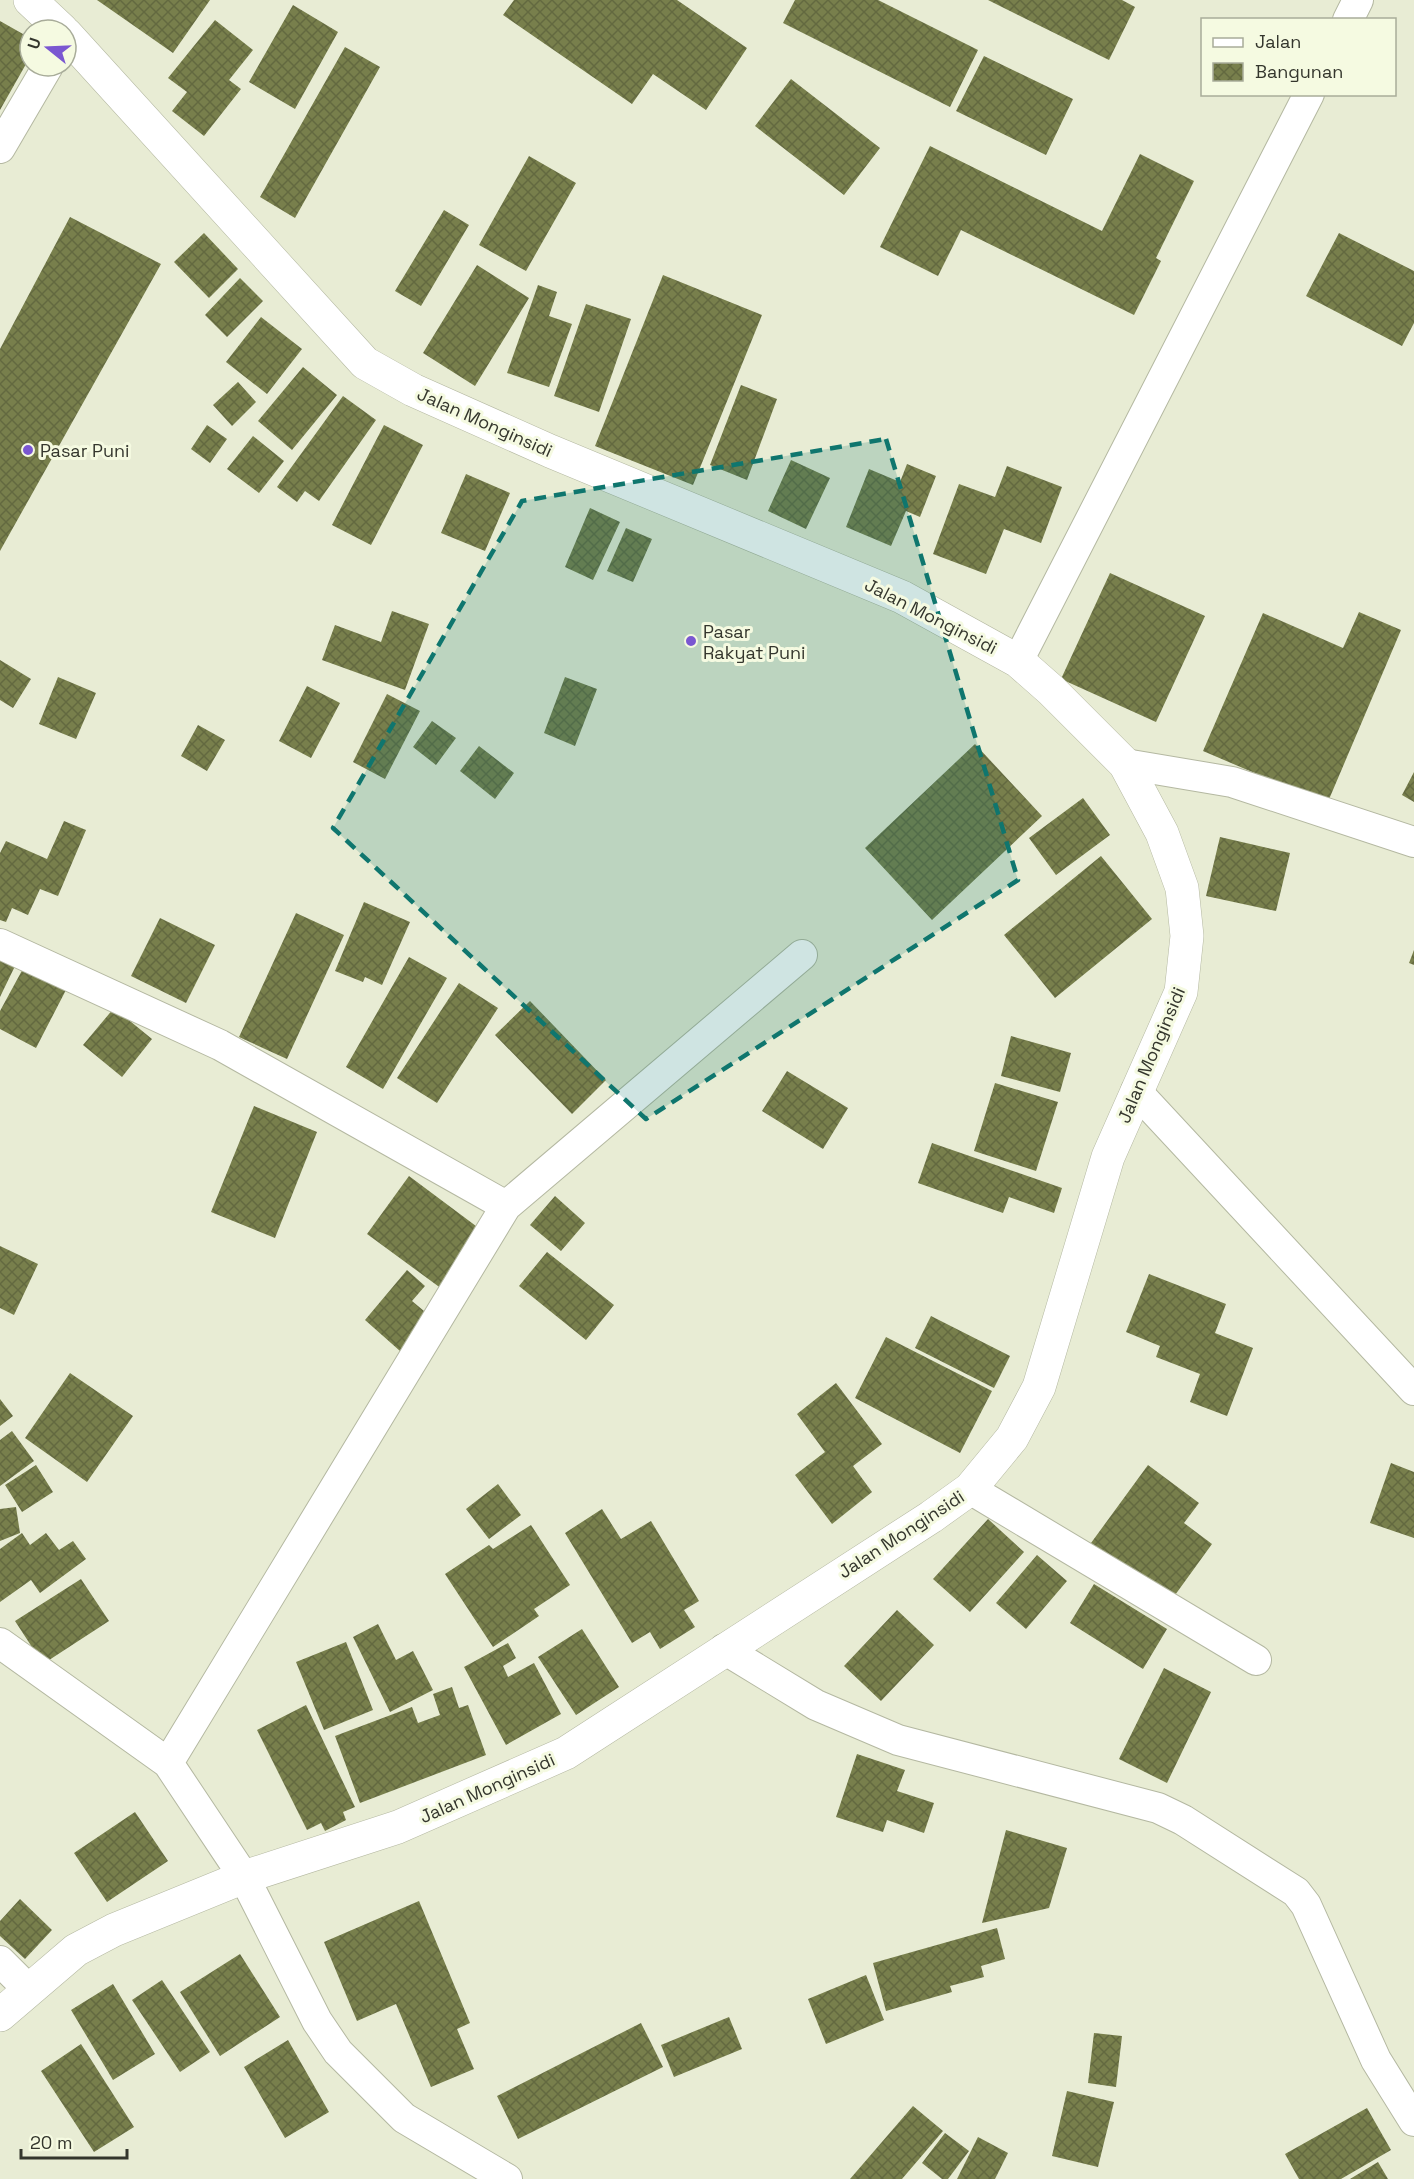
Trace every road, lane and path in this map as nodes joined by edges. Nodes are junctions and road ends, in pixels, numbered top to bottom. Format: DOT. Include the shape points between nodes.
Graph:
graph roads {
  1 [pos="30,0"];
  2 [pos="1358,0"];
  3 [pos="49,18"];
  4 [pos="1349,18"];
  5 [pos="78,48"];
  6 [pos="41,78"];
  7 [pos="1308,96"];
  8 [pos="0,148"];
  9 [pos="1018,661"];
  10 [pos="1125,764"];
  11 [pos="1414,842"];
  12 [pos="0,944"];
  13 [pos="802,955"];
  14 [pos="1136,1091"];
  15 [pos="506,1206"];
  16 [pos="1414,1390"];
  17 [pos="970,1489"];
  18 [pos="0,1644"];
  19 [pos="724,1649"];
  20 [pos="1256,1660"];
  21 [pos="168,1763"];
  22 [pos="244,1877"];
  23 [pos="0,1961"];
  24 [pos="28,1989"];
  25 [pos="0,2015"];
  26 [pos="1414,2121"];
  27 [pos="507,2179"];
  1 -- 3 [label="street"];
  2 -- 4 [label="street"];
  5 -- 9 [label="street, Jalan Monginsidi" via="365,363 412,390 550,452 902,597"];
  6 -- 8 [label="street"];
  7 -- 9 [label="street"];
  9 -- 10 [label="street, Jalan Monginsidi"];
  10 -- 11 [label="street" via="1232,782"];
  10 -- 14 [label="street, Jalan Monginsidi" via="1162,832 1182,888 1187,936 1181,992"];
  12 -- 15 [label="street" via="220,1045"];
  13 -- 15 [label="street"];
  14 -- 16 [label="street"];
  14 -- 17 [label="street, Jalan Monginsidi" via="1108,1157 1039,1388 1012,1438"];
  15 -- 21 [label="street"];
  17 -- 19 [label="street, Jalan Monginsidi"];
  17 -- 20 [label="street"];
  18 -- 21 [label="street"];
  19 -- 22 [label="street, Jalan Monginsidi" via="566,1753 398,1827"];
  19 -- 26 [label="street" via="816,1705 898,1740 1158,1808 1288,1886 1306,1905 1376,2060"];
  21 -- 22 [label="street"];
  22 -- 24 [label="street, Jalan Monginsidi" via="114,1930 76,1950"];
  22 -- 27 [label="street" via="316,2021 338,2052 404,2118"];
  23 -- 24 [label="street"];
  24 -- 25 [label="street, Jalan Monginsidi"];
}
